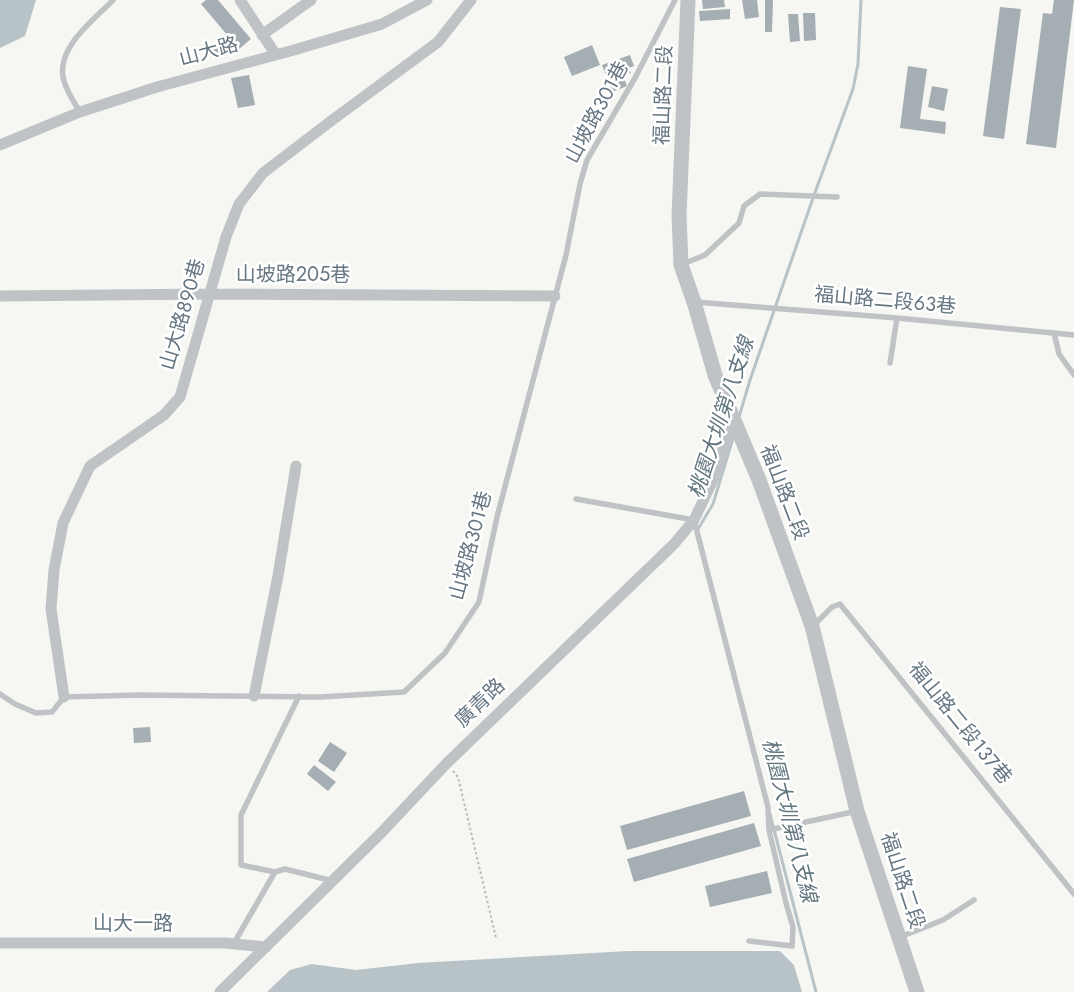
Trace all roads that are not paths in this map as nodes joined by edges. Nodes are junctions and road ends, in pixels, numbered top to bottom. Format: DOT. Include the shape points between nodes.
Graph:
graph roads {
  1 [pos="113,0"];
  2 [pos="240,0"];
  3 [pos="310,0"];
  4 [pos="427,0"];
  5 [pos="471,0"];
  6 [pos="675,0"];
  7 [pos="688,0"];
  8 [pos="262,35"];
  9 [pos="276,55"];
  10 [pos="80,112"];
  11 [pos="0,145"];
  12 [pos="837,197"];
  13 [pos="681,265"];
  14 [pos="210,294"];
  15 [pos="0,296"];
  16 [pos="555,296"];
  17 [pos="694,302"];
  18 [pos="897,318"];
  19 [pos="1054,333"];
  20 [pos="1074,335"];
  21 [pos="890,363"];
  22 [pos="1074,375"];
  23 [pos="732,419"];
  24 [pos="296,466"];
  25 [pos="576,499"];
  26 [pos="694,520"];
  27 [pos="812,626"];
  28 [pos="0,694"];
  29 [pos="254,696"];
  30 [pos="299,696"];
  31 [pos="64,698"];
  32 [pos="857,811"];
  33 [pos="769,830"];
  34 [pos="275,872"];
  35 [pos="333,881"];
  36 [pos="1074,894"];
  37 [pos="974,900"];
  38 [pos="898,938"];
  39 [pos="749,941"];
  40 [pos="0,944"];
  41 [pos="234,944"];
  42 [pos="266,947"];
  43 [pos="220,992"];
  44 [pos="917,992"];
  1 -- 10 [label="lane" via="70,45 63,61 63,79"];
  2 -- 8 [label="street"];
  3 -- 8 [label="street"];
  4 -- 9 [label="street, 山大路" via="382,24"];
  5 -- 14 [label="street, 山大路890巷" via="438,42 263,174 240,204 226,236"];
  6 -- 16 [label="lane, 山坡路301巷" via="635,78 587,160"];
  7 -- 13 [label="street, 福山路二段" via="679,216"];
  8 -- 9 [label="street"];
  9 -- 10 [label="street, 山大路" via="157,86"];
  10 -- 11 [label="street, 山大路"];
  12 -- 13 [label="lane" via="760,194 744,206 739,223 705,255"];
  13 -- 17 [label="street, 福山路二段"];
  14 -- 15 [label="street, 山坡路205巷"];
  14 -- 16 [label="street, 山坡路205巷"];
  14 -- 31 [label="street, 山大路890巷" via="180,397 164,415 90,466 62,523 51,608"];
  16 -- 30 [label="lane, 山坡路301巷" via="479,602 445,654 404,692"];
  17 -- 18 [label="lane, 福山路二段63巷"];
  17 -- 23 [label="street, 福山路二段" via="715,375"];
  18 -- 19 [label="lane, 福山路二段63巷"];
  18 -- 21 [label="lane"];
  19 -- 20 [label="lane, 福山路二段63巷"];
  19 -- 22 [label="lane" via="1059,354"];
  23 -- 26 [label="street, 廣青路" via="714,478"];
  23 -- 27 [label="street, 福山路二段" via="759,480"];
  24 -- 29 [label="street"];
  25 -- 26 [label="lane"];
  26 -- 33 [label="lane" via="768,807"];
  26 -- 35 [label="street, 廣青路" via="674,544 446,764"];
  27 -- 32 [label="street, 福山路二段"];
  27 -- 36 [label="lane, 福山路二段137巷" via="832,607 840,604"];
  28 -- 31 [label="lane" via="36,713 52,712"];
  29 -- 30 [label="lane, 山坡路301巷"];
  29 -- 31 [label="lane, 山坡路301巷"];
  30 -- 34 [label="lane" via="241,814 241,865"];
  32 -- 33 [label="lane"];
  32 -- 38 [label="street, 福山路二段"];
  33 -- 39 [label="lane" via="793,927 792,946"];
  34 -- 35 [label="lane" via="285,869"];
  34 -- 41 [label="lane"];
  35 -- 42 [label="street, 廣青路"];
  37 -- 38 [label="lane" via="943,920"];
  38 -- 44 [label="street, 福山路二段"];
  40 -- 41 [label="street, 山大一路"];
  41 -- 42 [label="street, 山大一路"];
  42 -- 43 [label="street, 廣青路"];
}
